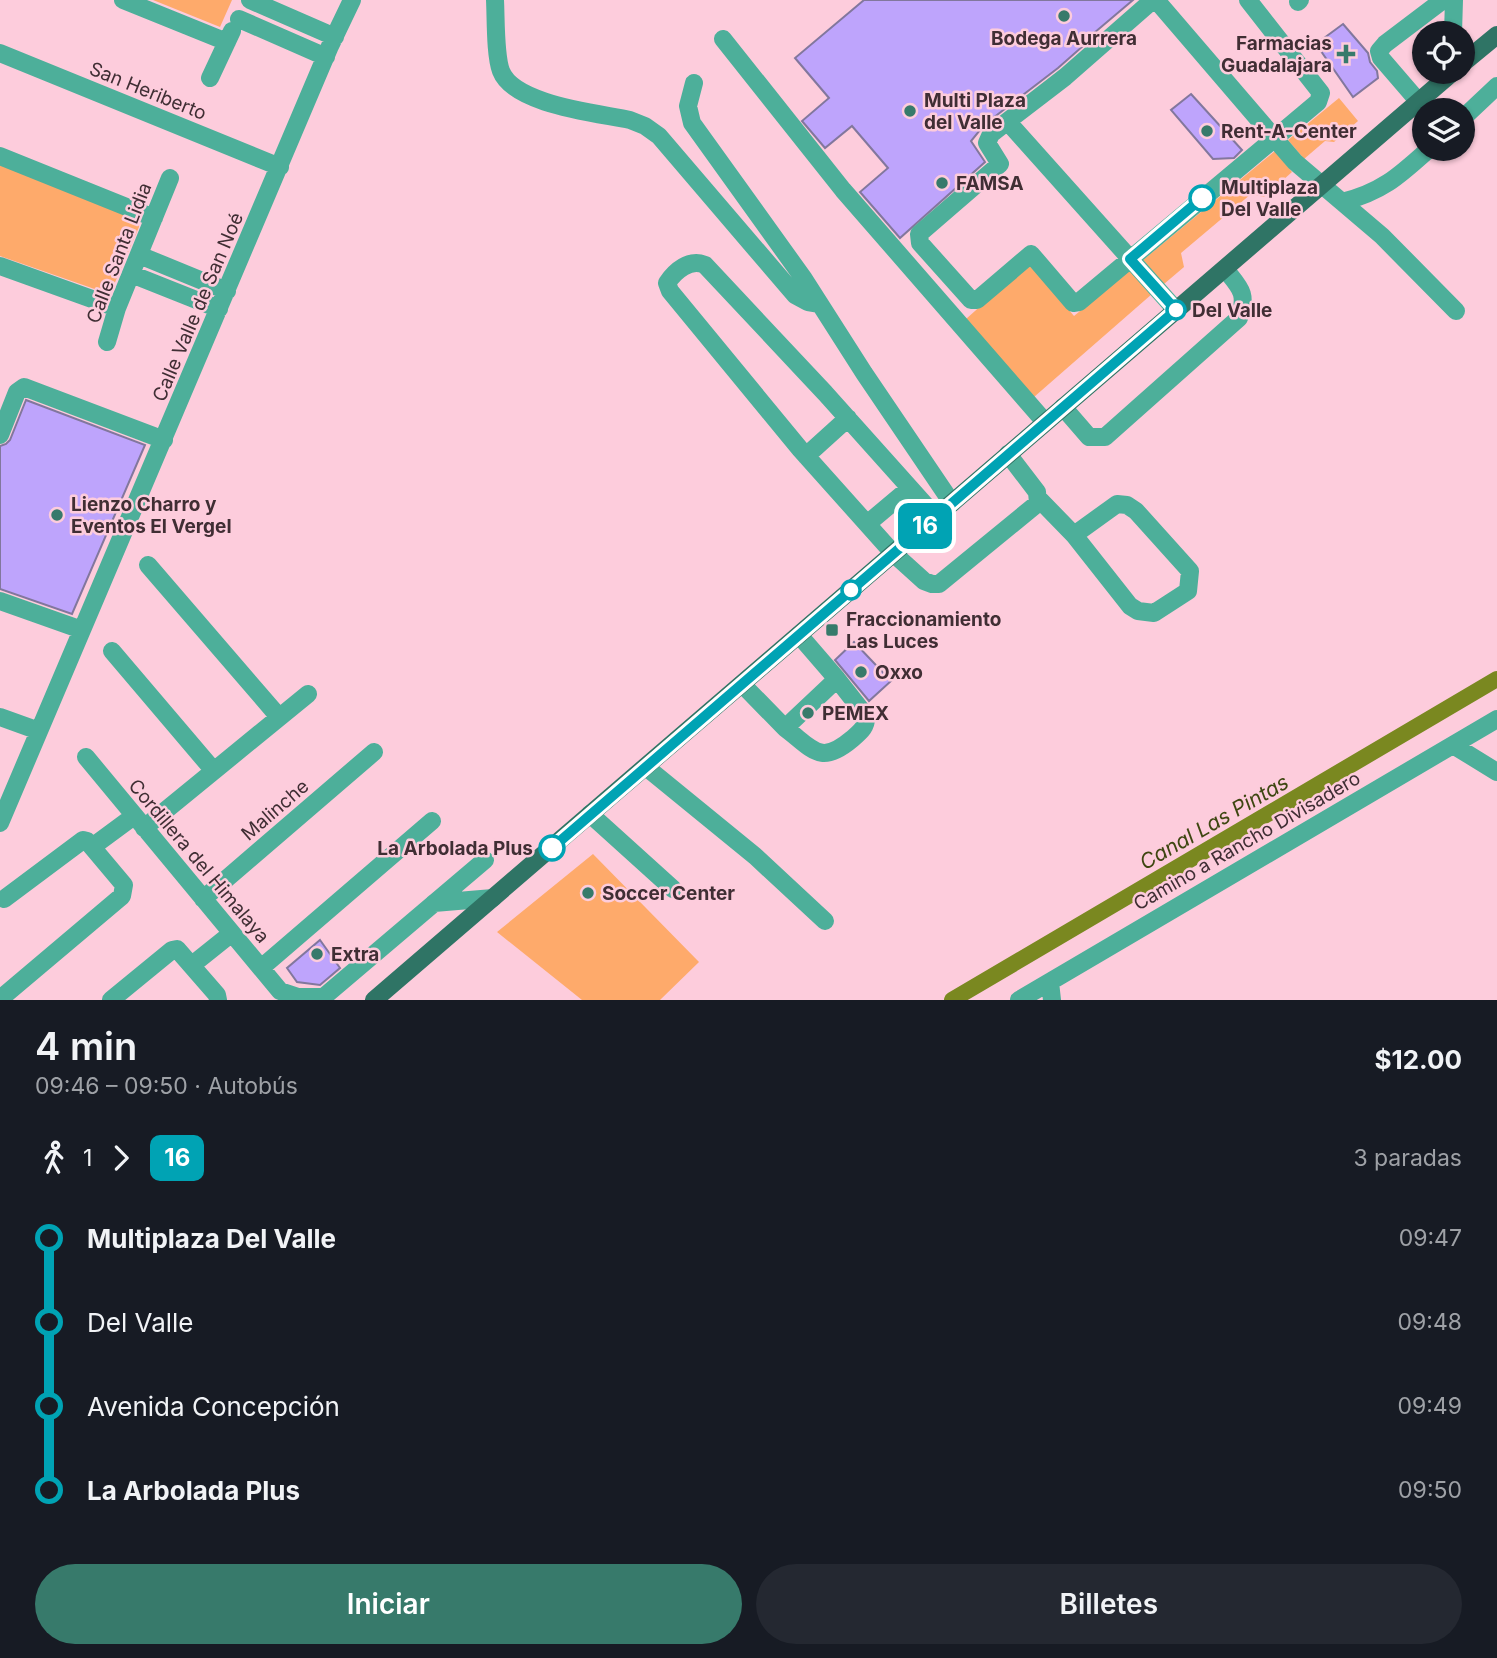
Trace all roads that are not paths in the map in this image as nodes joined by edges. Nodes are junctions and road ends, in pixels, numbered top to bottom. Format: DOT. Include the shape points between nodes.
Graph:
graph roads {
  1 [pos="123,0"];
  2 [pos="249,0"];
  3 [pos="352,0"];
  4 [pos="495,0"];
  5 [pos="1154,0"];
  6 [pos="1248,0"];
  7 [pos="1443,0"];
  8 [pos="1454,0"];
  9 [pos="239,19"];
  10 [pos="1453,21"];
  11 [pos="1497,35"];
  12 [pos="335,37"];
  13 [pos="723,39"];
  14 [pos="227,42"];
  15 [pos="0,53"];
  16 [pos="1475,53"];
  17 [pos="326,57"];
  18 [pos="210,78"];
  19 [pos="694,83"];
  20 [pos="1436,84"];
  21 [pos="1497,86"];
  22 [pos="1415,98"];
  23 [pos="1421,98"];
  24 [pos="1412,106"];
  25 [pos="1475,107"];
  26 [pos="1008,122"];
  27 [pos="1274,138"];
  28 [pos="0,156"];
  29 [pos="1416,161"];
  30 [pos="280,167"];
  31 [pos="170,178"];
  32 [pos="1321,184"];
  33 [pos="1342,202"];
  34 [pos="154,218"];
  35 [pos="139,255"];
  36 [pos="1130,259"];
  37 [pos="0,266"];
  38 [pos="1225,269"];
  39 [pos="131,274"];
  40 [pos="227,291"];
  41 [pos="820,304"];
  42 [pos="117,308"];
  43 [pos="219,309"];
  44 [pos="1176,310"];
  45 [pos="1456,311"];
  46 [pos="107,342"];
  47 [pos="1063,407"];
  48 [pos="848,418"];
  49 [pos="1045,422"];
  50 [pos="0,435"];
  51 [pos="164,440"];
  52 [pos="1008,454"];
  53 [pos="806,456"];
  54 [pos="910,488"];
  55 [pos="1039,499"];
  56 [pos="952,503"];
  57 [pos="936,517"];
  58 [pos="867,524"];
  59 [pos="1074,535"];
  60 [pos="893,553"];
  61 [pos="148,565"];
  62 [pos="0,601"];
  63 [pos="82,631"];
  64 [pos="799,635"];
  65 [pos="112,651"];
  66 [pos="837,679"];
  67 [pos="742,684"];
  68 [pos="307,694"];
  69 [pos="0,717"];
  70 [pos="279,717"];
  71 [pos="1497,719"];
  72 [pos="785,728"];
  73 [pos="0,729"];
  74 [pos="37,735"];
  75 [pos="1452,745"];
  76 [pos="374,752"];
  77 [pos="86,758"];
  78 [pos="646,767"];
  79 [pos="214,771"];
  80 [pos="1497,772"];
  81 [pos="590,814"];
  82 [pos="432,821"];
  83 [pos="139,822"];
  84 [pos="0,823"];
  85 [pos="92,847"];
  86 [pos="485,860"];
  87 [pos="673,889"];
  88 [pos="493,898"];
  89 [pos="4,899"];
  90 [pos="203,899"];
  91 [pos="434,903"];
  92 [pos="825,921"];
  93 [pos="232,933"];
  94 [pos="192,965"];
  95 [pos="261,968"];
  96 [pos="1051,991"];
  97 [pos="280,996"];
  98 [pos="321,998"];
  99 [pos="0,999"];
  100 [pos="111,1000"];
  101 [pos="218,1000"];
  102 [pos="374,1000"];
  103 [pos="1019,1000"];
  1 -- 14 [label="street"];
  2 -- 9 [label="street"];
  2 -- 12 [label="street"];
  3 -- 12 [label="street, Calle Valle de San Noé"];
  4 -- 41 [label="street" via="500,69 516,91 645,126 659,136 795,295"];
  5 -- 26 [label="street"];
  5 -- 27 [label="street"];
  6 -- 27 [label="street" via="1321,93 1318,102"];
  7 -- 22 [label="street" via="1379,51"];
  8 -- 10 [label="street"];
  9 -- 14 [label="street"];
  9 -- 17 [label="street"];
  11 -- 16 [label="main road"];
  12 -- 17 [label="street, Calle Valle de San Noé"];
  13 -- 49 [label="street" via="843,190"];
  14 -- 18 [label="street"];
  15 -- 30 [label="street, San Heriberto"];
  17 -- 30 [label="street, Calle Valle de San Noé"];
  19 -- 41 [label="street" via="688,106 692,123"];
  20 -- 23 [label="main road"];
  21 -- 25 [label="street"];
  24 -- 32 [label="main road"];
  26 -- 36 [label="street"];
  26 -- 36 [label="street" via="987,139 1000,164 922,231 920,243 970,299 977,300 1031,254 1076,304"];
  27 -- 32 [label="street"];
  27 -- 36 [label="street"];
  28 -- 34 [label="street"];
  29 -- 33 [label="street" via="1367,196"];
  30 -- 40 [label="street, Calle Valle de San Noé"];
  31 -- 34 [label="street, Calle Santa Lidia"];
  32 -- 33 [label="street"];
  32 -- 38 [label="main road"];
  33 -- 45 [label="street"];
  34 -- 35 [label="street, Calle Santa Lidia"];
  35 -- 39 [label="street, Calle Santa Lidia"];
  35 -- 40 [label="street"];
  36 -- 44 [label="street"];
  37 -- 42 [label="street"];
  38 -- 44 [label="main road"];
  38 -- 47 [label="street" via="1243,293 1239,318 1105,437 1089,437"];
  39 -- 42 [label="street, Calle Santa Lidia"];
  39 -- 43 [label="street"];
  40 -- 43 [label="street, Calle Valle de San Noé"];
  41 -- 56 [label="street"];
  42 -- 46 [label="street, Calle Santa Lidia"];
  43 -- 51 [label="street, Calle Valle de San Noé"];
  44 -- 47 [label="main road"];
  47 -- 49 [label="main road"];
  48 -- 53 [label="street"];
  48 -- 53 [label="street" via="705,265 695,261 671,278 667,283 670,291"];
  48 -- 54 [label="street"];
  49 -- 52 [label="main road"];
  50 -- 51 [label="street" via="17,392 24,387"];
  51 -- 63 [label="street, Calle Valle de San Noé"];
  52 -- 55 [label="street"];
  52 -- 56 [label="main road"];
  53 -- 58 [label="street"];
  54 -- 57 [label="street"];
  54 -- 58 [label="street"];
  55 -- 59 [label="street"];
  55 -- 60 [label="street" via="1036,507 939,584 924,581"];
  56 -- 57 [label="main road"];
  57 -- 60 [label="main road"];
  58 -- 60 [label="street"];
  59 -- 59 [label="street" via="1138,611 1154,613 1188,591 1190,571 1127,505 1117,504"];
  60 -- 64 [label="main road"];
  61 -- 70 [label="street"];
  62 -- 63 [label="street"];
  63 -- 74 [label="street, Calle Valle de San Noé"];
  64 -- 66 [label="street"];
  64 -- 67 [label="main road"];
  65 -- 79 [label="street"];
  66 -- 72 [label="street"];
  66 -- 72 [label="street" via="866,716 864,728 827,754 817,752"];
  67 -- 72 [label="street"];
  67 -- 78 [label="main road"];
  68 -- 70 [label="street"];
  69 -- 74 [label="street"];
  70 -- 79 [label="street"];
  71 -- 75 [label="street, Camino a Rancho Divisadero"];
  73 -- 74 [label="street"];
  74 -- 84 [label="street, Calle Valle de San Noé"];
  75 -- 80 [label="street"];
  75 -- 96 [label="street, Camino a Rancho Divisadero"];
  76 -- 90 [label="street, Malinche"];
  77 -- 83 [label="street, Cordillera del Himalaya"];
  78 -- 81 [label="main road"];
  78 -- 92 [label="street" via="755,856"];
  79 -- 83 [label="street"];
  81 -- 87 [label="street"];
  81 -- 88 [label="main road"];
  82 -- 95 [label="street"];
  83 -- 85 [label="street"];
  83 -- 90 [label="street, Cordillera del Himalaya"];
  85 -- 89 [label="street" via="87,841 76,842"];
  85 -- 99 [label="street" via="124,885 122,896"];
  86 -- 91 [label="street"];
  88 -- 91 [label="street"];
  88 -- 102 [label="main road"];
  90 -- 93 [label="street, Cordillera del Himalaya"];
  91 -- 98 [label="street"];
  93 -- 94 [label="street"];
  93 -- 95 [label="street, Cordillera del Himalaya"];
  94 -- 100 [label="street" via="180,951 172,950"];
  94 -- 101 [label="street"];
  95 -- 97 [label="street, Cordillera del Himalaya"];
  96 -- 103 [label="street, Camino a Rancho Divisadero"];
  97 -- 98 [label="street"];
}
